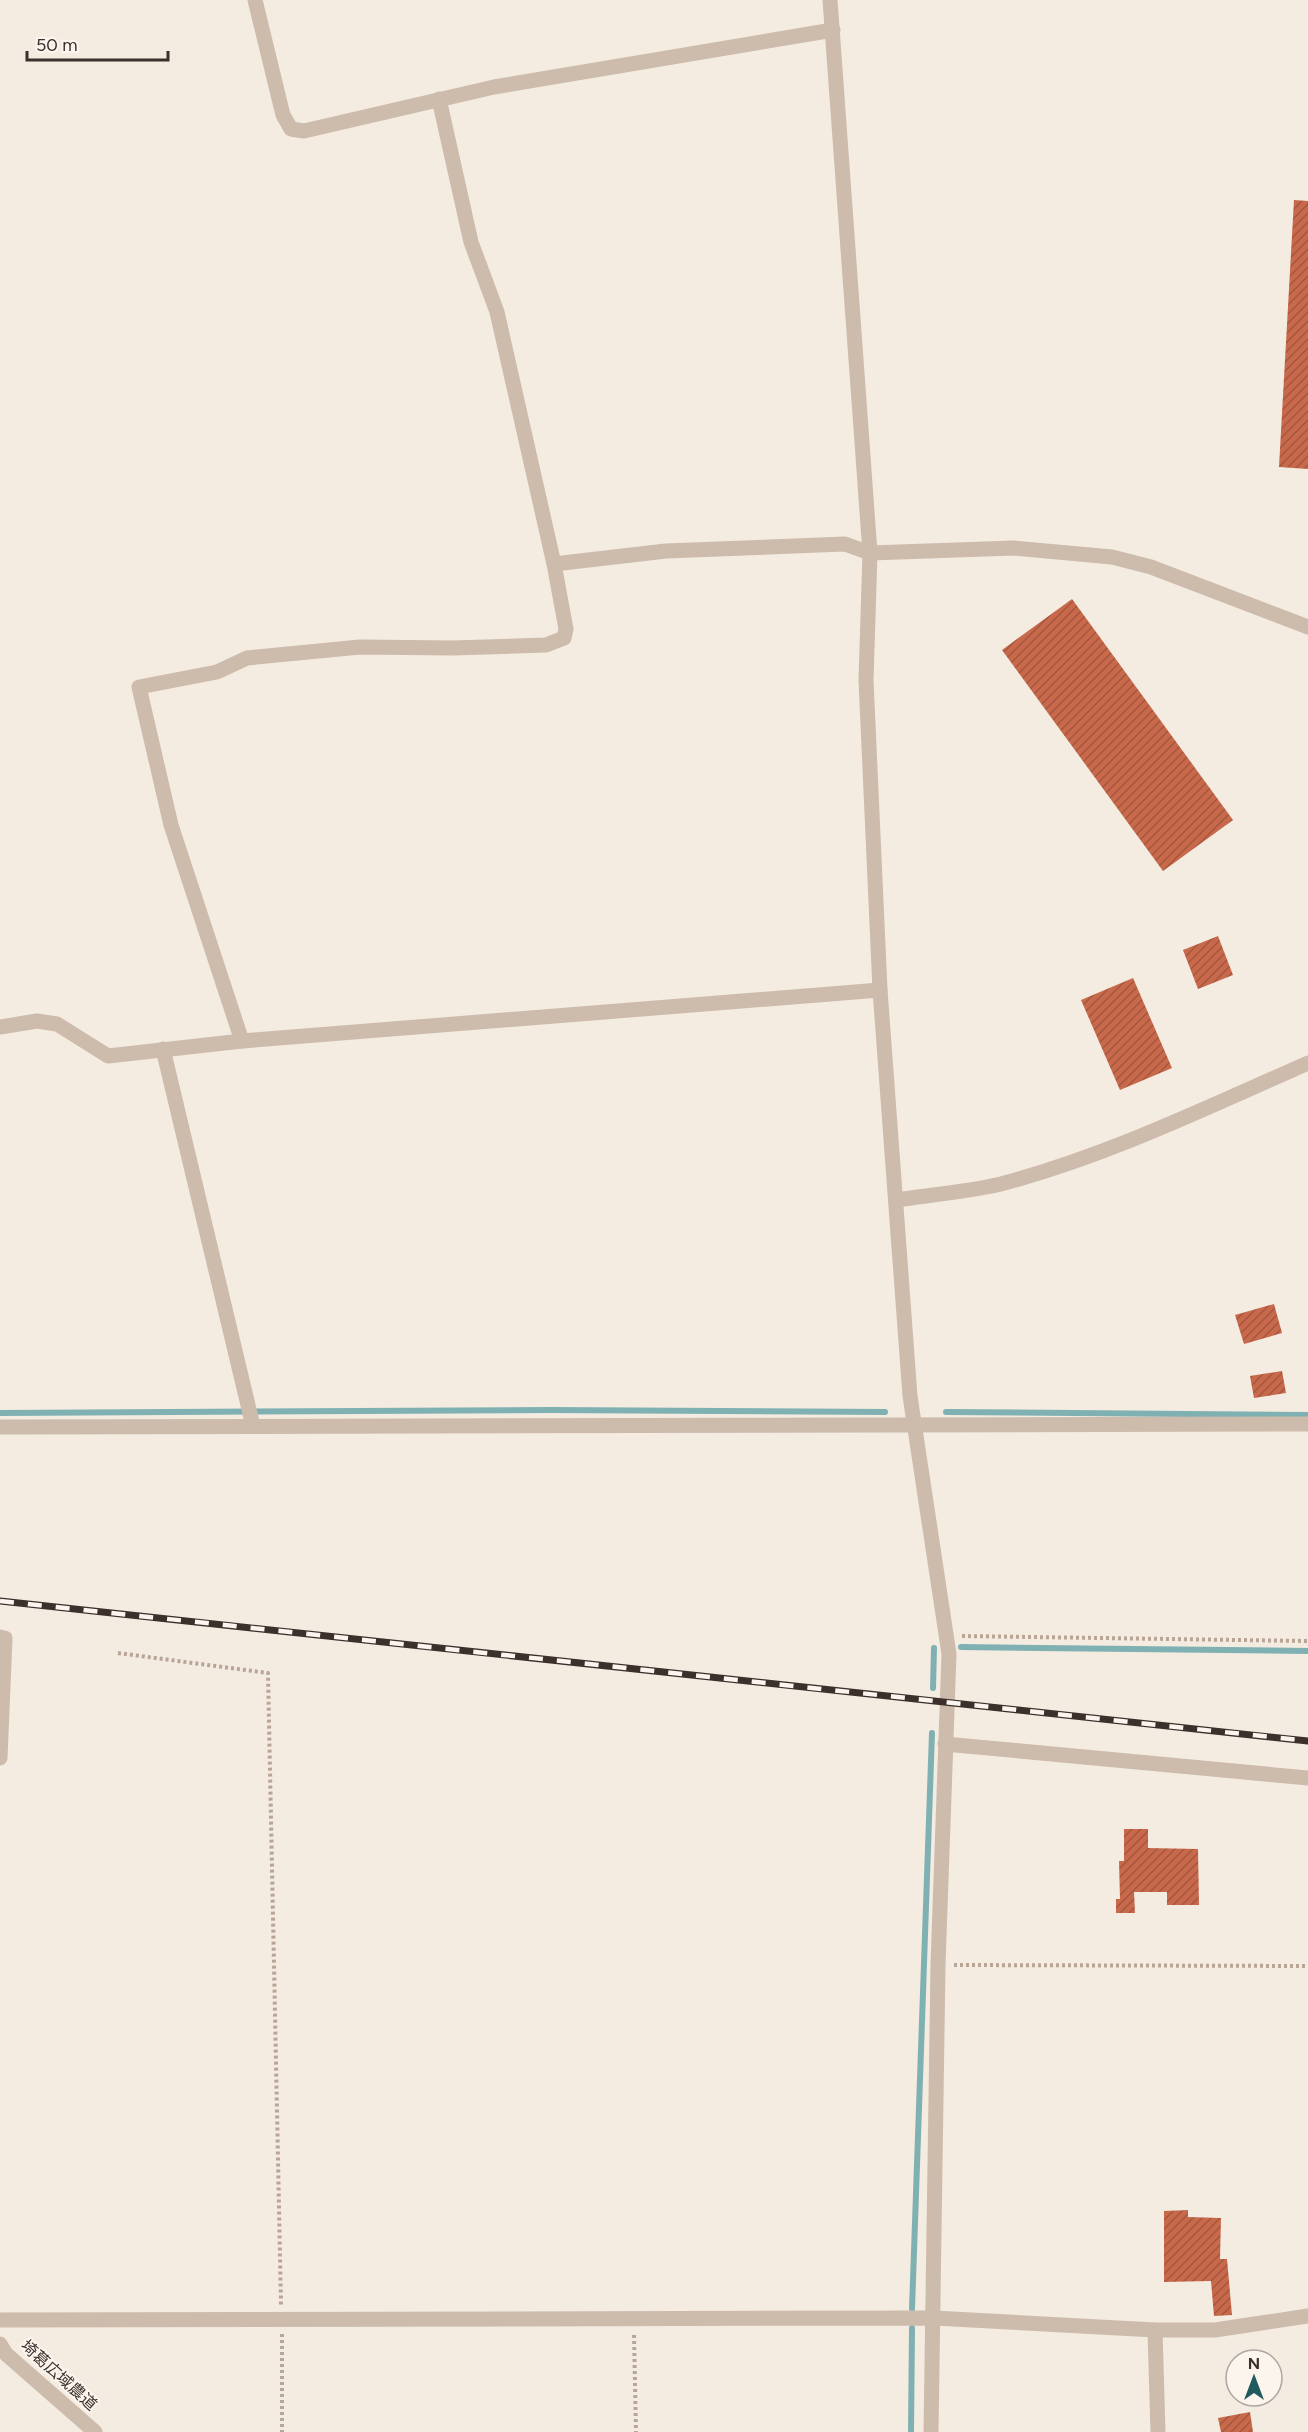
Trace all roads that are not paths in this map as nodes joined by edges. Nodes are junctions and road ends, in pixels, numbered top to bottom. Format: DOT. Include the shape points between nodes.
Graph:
graph roads {
  1 [pos="255,0"];
  2 [pos="830,0"];
  3 [pos="833,30"];
  4 [pos="438,99"];
  5 [pos="870,553"];
  6 [pos="554,564"];
  7 [pos="1308,627"];
  8 [pos="880,990"];
  9 [pos="0,1027"];
  10 [pos="242,1041"];
  11 [pos="163,1049"];
  12 [pos="1308,1063"];
  13 [pos="896,1200"];
  14 [pos="914,1423"];
  15 [pos="1308,1424"];
  16 [pos="253,1425"];
  17 [pos="0,1427"];
  18 [pos="0,1636"];
  19 [pos="945,1744"];
  20 [pos="0,1758"];
  21 [pos="1308,1778"];
  22 [pos="1308,2316"];
  23 [pos="934,2318"];
  24 [pos="0,2320"];
  25 [pos="1155,2330"];
  26 [pos="0,2344"];
  27 [pos="95,2432"];
  28 [pos="931,2432"];
  29 [pos="1158,2432"];
  1 -- 4 [label="street" via="284,116 291,129 304,131"];
  2 -- 3 [label="street"];
  3 -- 4 [label="street"];
  3 -- 5 [label="street"];
  4 -- 6 [label="street" via="471,242 497,312"];
  5 -- 6 [label="street" via="845,544 666,551"];
  5 -- 7 [label="street" via="1014,548 1112,557 1151,567"];
  5 -- 8 [label="street" via="866,680"];
  6 -- 10 [label="street" via="566,630 564,638 546,645 360,647 247,658 217,672 139,687 171,825"];
  8 -- 10 [label="street"];
  8 -- 13 [label="street"];
  9 -- 11 [label="street" via="37,1021 57,1024 108,1056"];
  10 -- 11 [label="street"];
  11 -- 16 [label="street"];
  12 -- 13 [label="street" via="1159,1128 1065,1163 999,1184"];
  13 -- 14 [label="street"];
  14 -- 15 [label="street"];
  14 -- 16 [label="street"];
  14 -- 19 [label="street" via="949,1654"];
  16 -- 17 [label="street"];
  18 -- 20 [label="street" via="6,1638"];
  19 -- 21 [label="street"];
  19 -- 23 [label="street"];
  22 -- 25 [label="street" via="1215,2330"];
  23 -- 24 [label="street"];
  23 -- 25 [label="street"];
  23 -- 28 [label="street"];
  25 -- 29 [label="street"];
  26 -- 27 [label="street, 埼葛広域農道" via="6,2354"];
}
